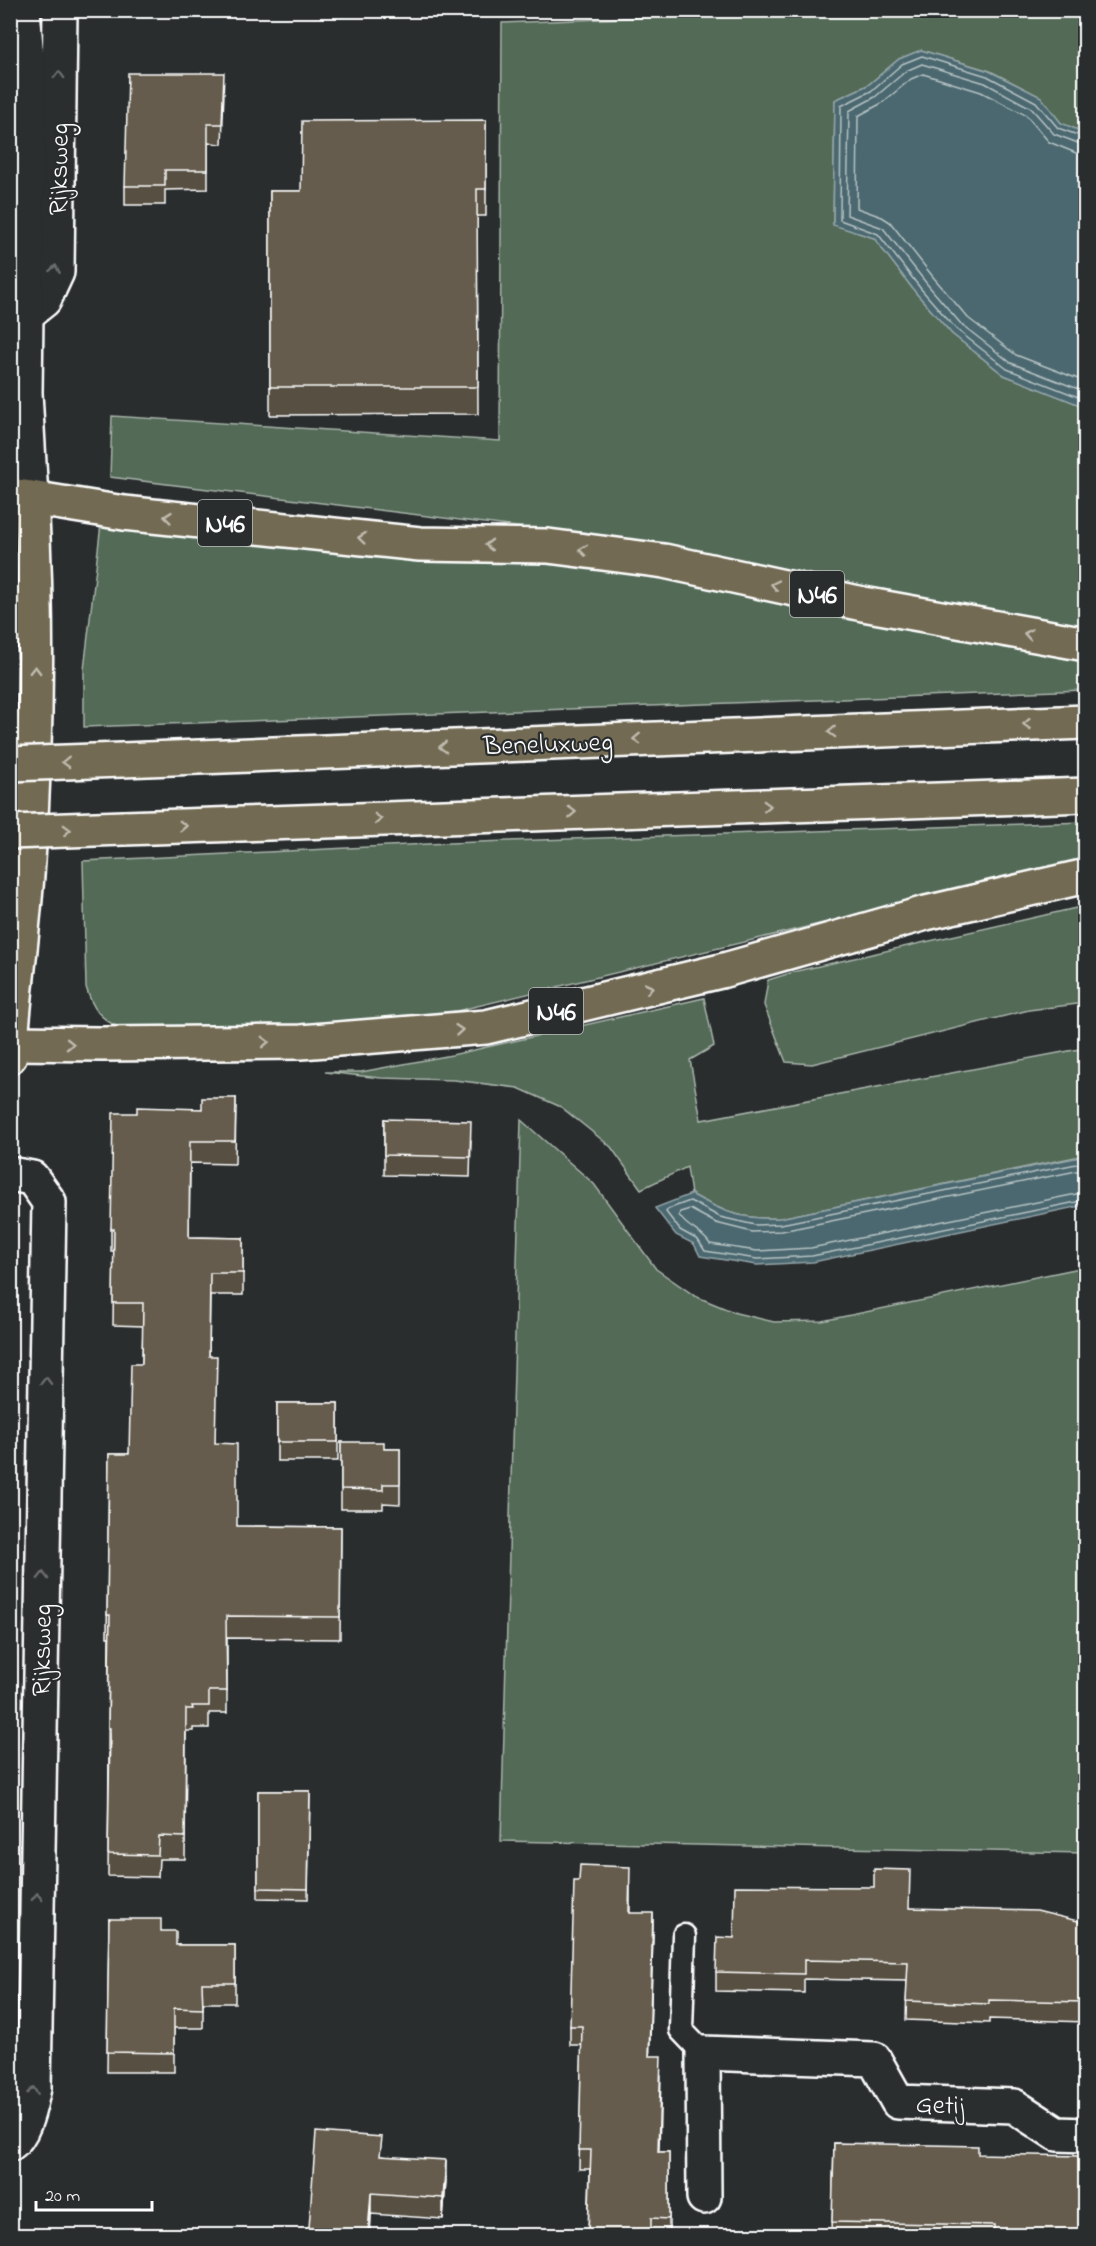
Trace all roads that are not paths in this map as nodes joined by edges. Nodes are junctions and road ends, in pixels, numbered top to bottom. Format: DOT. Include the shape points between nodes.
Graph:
graph roads {
  1 [pos="23,10"];
  2 [pos="60,10"];
  3 [pos="17,314"];
  4 [pos="17,501"];
  5 [pos="1086,644"];
  6 [pos="1086,722"];
  7 [pos="10,764"];
  8 [pos="1086,795"];
  9 [pos="10,832"];
  10 [pos="1086,876"];
  11 [pos="11,1043"];
  12 [pos="10,1056"];
  13 [pos="10,1174"];
  14 [pos="684,1936"];
  15 [pos="703,2053"];
  16 [pos="1086,2134"];
  17 [pos="10,2144"];
  18 [pos="704,2197"];
  1 -- 3 [label="street, Rijksweg" via="29,82"];
  3 -- 2 [label="street, Rijksweg, one-way" via="44,300 57,272"];
  3 -- 4 [label="street, Rijksweg" via="25,393"];
  5 -- 4 [label="main road, N46, one-way" via="864,604 664,561 548,546 420,544"];
  11 -- 4 [label="main road, Rijksweg, one-way" via="28,862 35,729 36,590"];
  6 -- 7 [label="main road, Beneluxweg, one-way, bridge"];
  9 -- 8 [label="main road, one-way, bridge"];
  11 -- 10 [label="main road, N46, one-way" via="301,1042 486,1027 721,971 926,913"];
  11 -- 12 [label="main road, Rijksweg"];
  17 -- 13 [label="street, Rijksweg, one-way" via="28,2113 34,2088 49,1202 32,1178"];
  14 -- 15 [label="lane" via="681,2030"];
  15 -- 16 [label="street, Getij" via="874,2059 898,2102 1014,2106 1057,2134"];
  15 -- 18 [label="street"];
}
